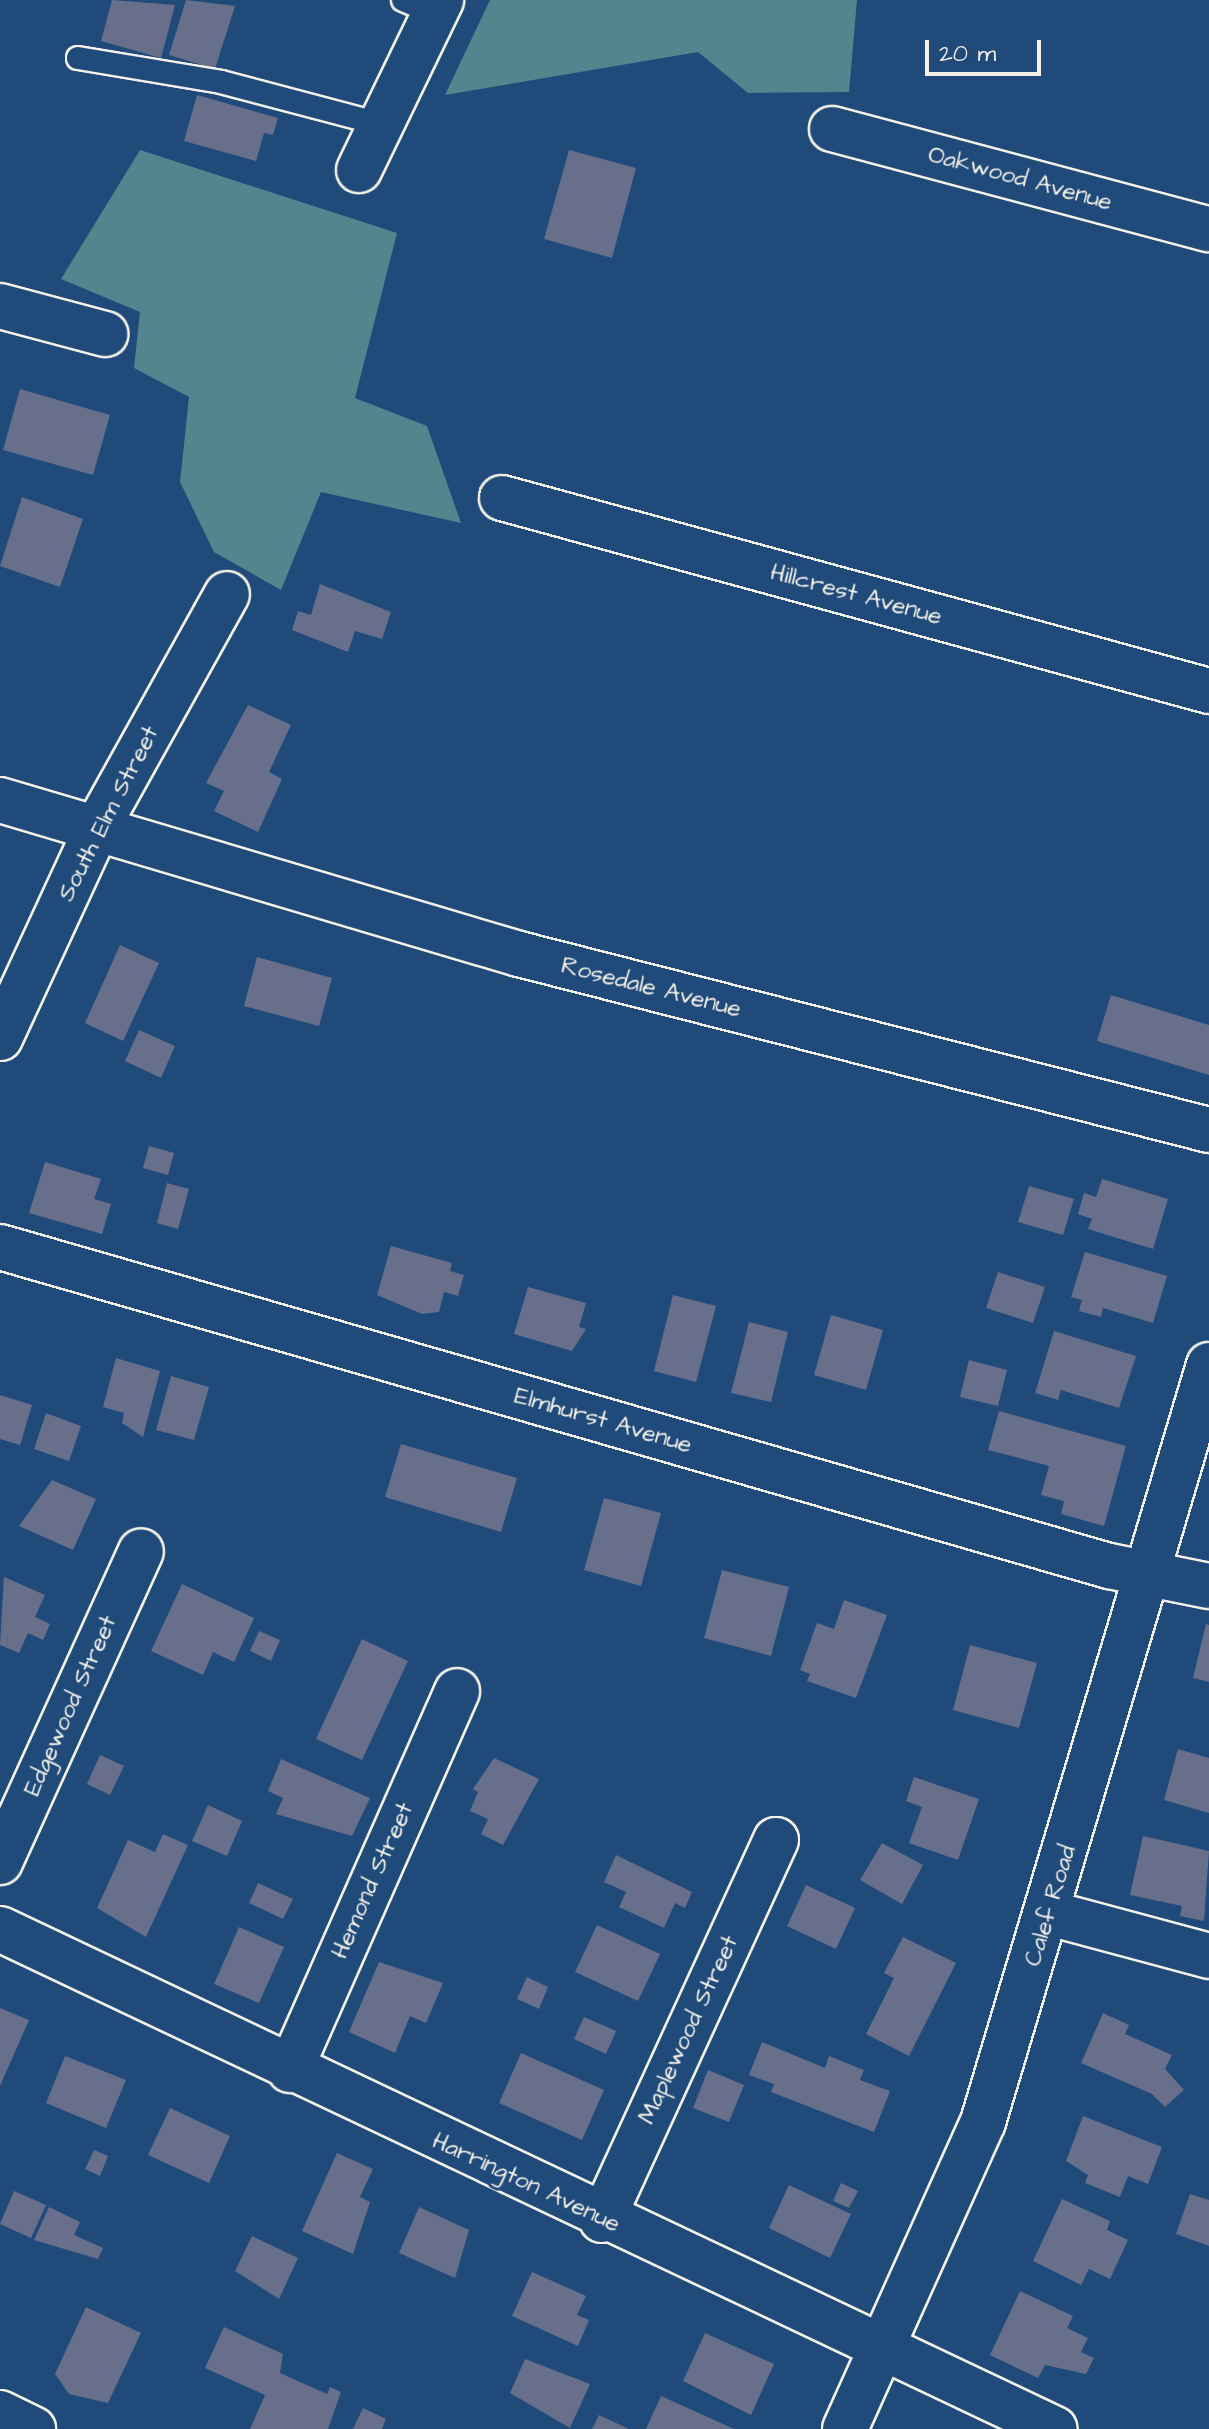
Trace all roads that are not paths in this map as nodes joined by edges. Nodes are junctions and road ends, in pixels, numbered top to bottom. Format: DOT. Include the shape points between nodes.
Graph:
graph roads {
  1 [pos="426,4"];
  2 [pos="78,58"];
  3 [pos="380,124"];
  4 [pos="832,129"];
  5 [pos="359,170"];
  6 [pos="1209,229"];
  7 [pos="0,306"];
  8 [pos="105,334"];
  9 [pos="502,498"];
  10 [pos="227,594"];
  11 [pos="1209,691"];
  12 [pos="0,800"];
  13 [pos="99,824"];
  14 [pos="0,1038"];
  15 [pos="1209,1130"];
  16 [pos="0,1247"];
  17 [pos="1209,1365"];
  18 [pos="141,1551"];
  19 [pos="1146,1576"];
  20 [pos="1209,1586"];
  21 [pos="457,1691"];
  22 [pos="776,1840"];
  23 [pos="0,1862"];
  24 [pos="1049,1913"];
  25 [pos="0,1929"];
  26 [pos="1209,1956"];
  27 [pos="290,2070"];
  28 [pos="602,2220"];
  29 [pos="885,2346"];
  30 [pos="0,2413"];
  31 [pos="33,2429"];
  32 [pos="845,2429"];
  33 [pos="1055,2429"];
  1 -- 3 [label="street"];
  2 -- 3 [label="lane" via="221,82"];
  3 -- 5 [label="street"];
  4 -- 6 [label="street, Oakwood Avenue"];
  7 -- 8 [label="street"];
  9 -- 11 [label="street, Hillcrest Avenue"];
  10 -- 13 [label="street, South Elm Street"];
  12 -- 13 [label="street, Rosedale Avenue"];
  13 -- 14 [label="street, South Elm Street"];
  13 -- 15 [label="street, Rosedale Avenue" via="519,954"];
  16 -- 19 [label="street, Elmhurst Avenue"];
  17 -- 19 [label="street, Calef Road"];
  18 -- 23 [label="street, Edgewood Street"];
  19 -- 20 [label="street, Elmhurst Avenue"];
  19 -- 24 [label="street, Calef Road"];
  21 -- 27 [label="street, Hemond Street"];
  22 -- 28 [label="street, Maplewood Street"];
  24 -- 26 [label="street"];
  24 -- 29 [label="street, Calef Road" via="983,2122"];
  25 -- 27 [label="street, Harrington Avenue"];
  27 -- 28 [label="street, Harrington Avenue"];
  28 -- 29 [label="street, Harrington Avenue"];
  29 -- 32 [label="street, Calef Road"];
  29 -- 33 [label="street, Harrington Avenue"];
  30 -- 31 [label="street"];
}
